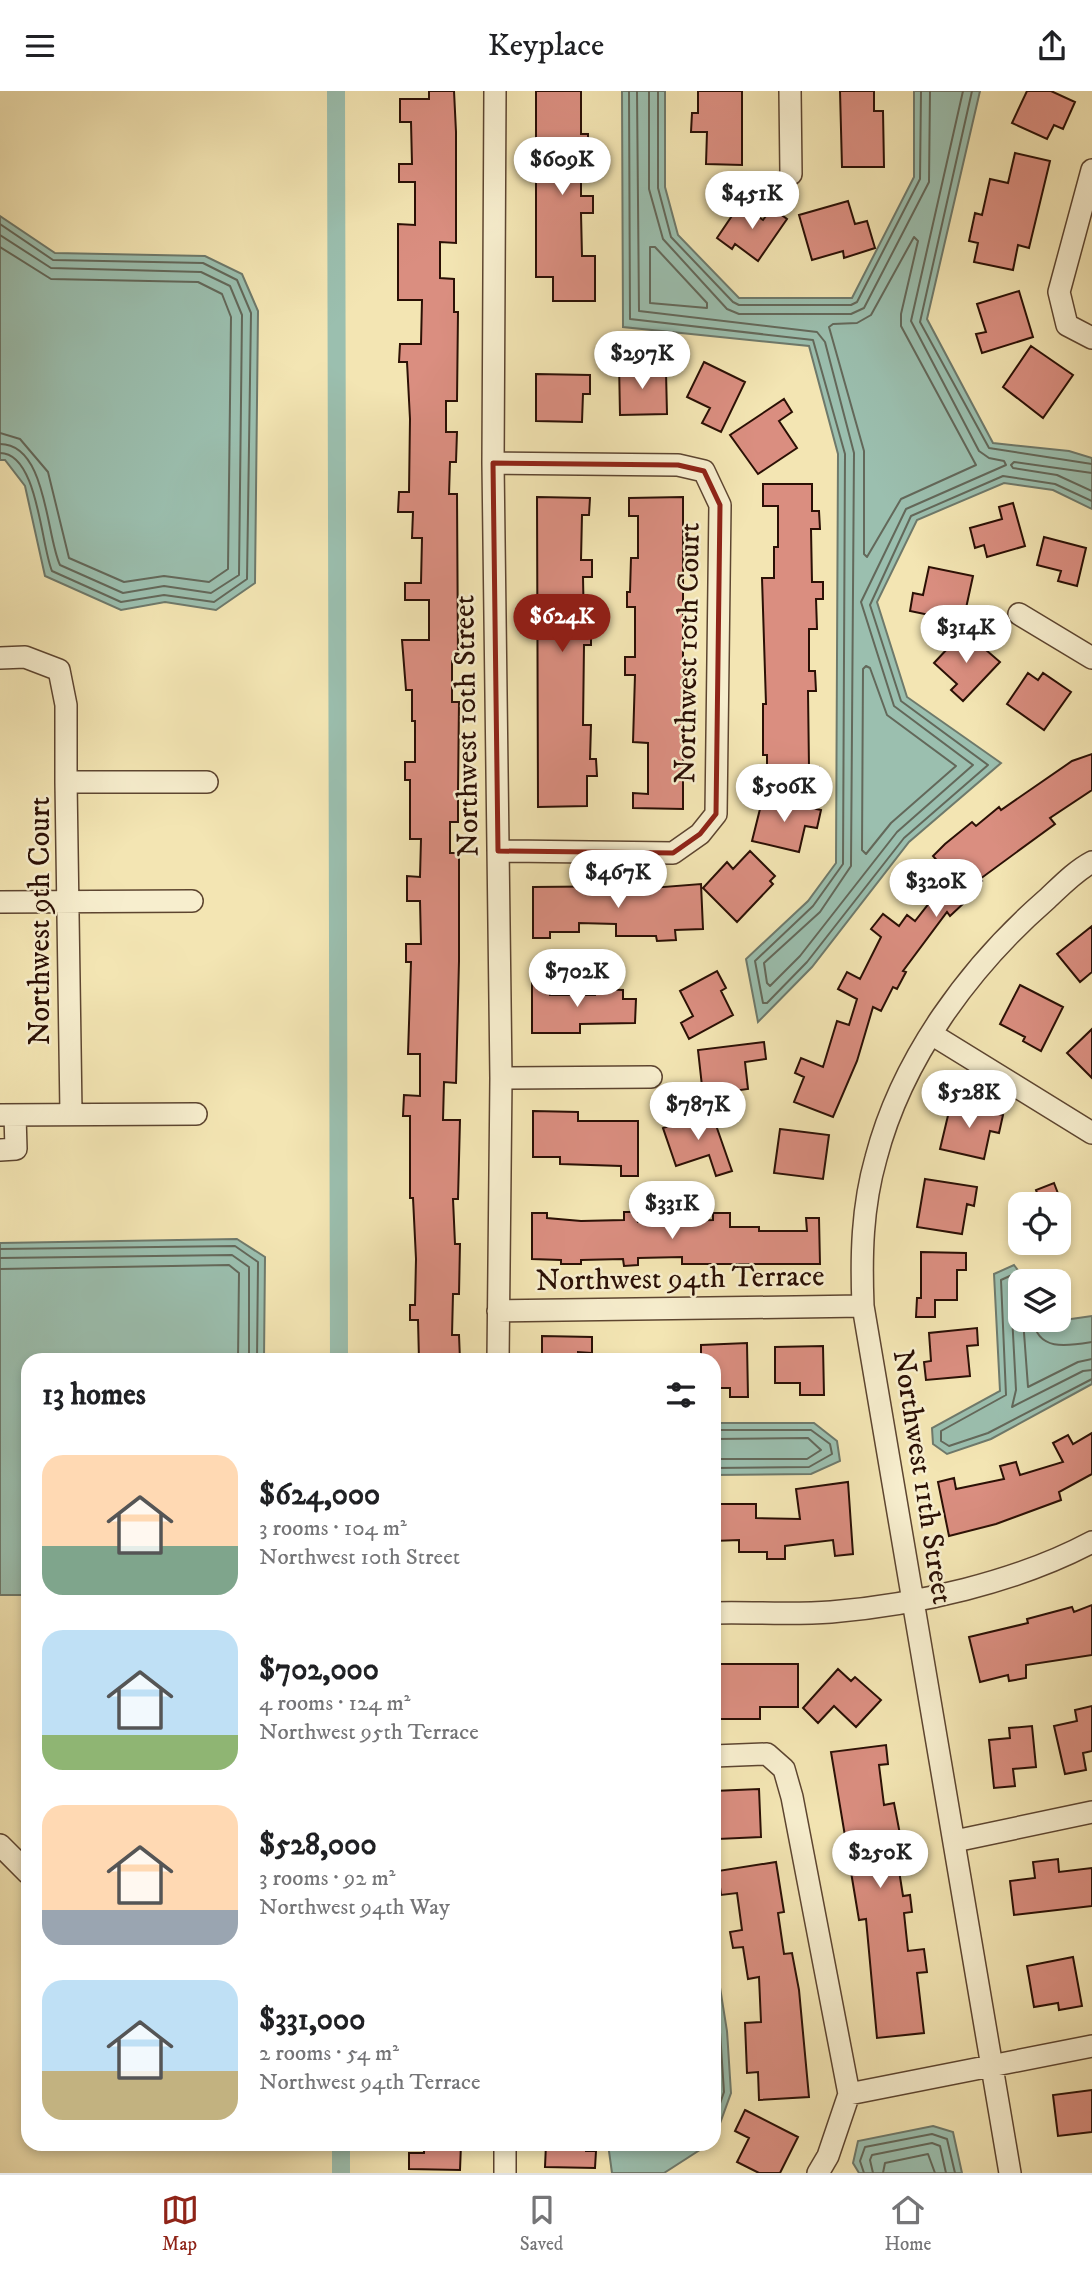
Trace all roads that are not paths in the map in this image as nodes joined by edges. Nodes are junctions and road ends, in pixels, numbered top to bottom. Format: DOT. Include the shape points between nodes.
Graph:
graph roads {
  1 [pos="495,91"];
  2 [pos="790,91"];
  3 [pos="1092,170"];
  4 [pos="791,174"];
  5 [pos="1092,338"];
  6 [pos="493,463"];
  7 [pos="1019,614"];
  8 [pos="0,658"];
  9 [pos="1092,658"];
  10 [pos="66,782"];
  11 [pos="207,782"];
  12 [pos="498,851"];
  13 [pos="1092,862"];
  14 [pos="192,901"];
  15 [pos="0,902"];
  16 [pos="67,902"];
  17 [pos="933,1035"];
  18 [pos="651,1077"];
  19 [pos="501,1078"];
  20 [pos="71,1113"];
  21 [pos="196,1114"];
  22 [pos="7,1115"];
  23 [pos="1092,1133"];
  24 [pos="0,1150"];
  25 [pos="863,1306"];
  26 [pos="498,1311"];
  27 [pos="498,1353"];
  28 [pos="1092,1542"];
  29 [pos="912,1601"];
  30 [pos="721,1612"];
  31 [pos="721,1756"];
  32 [pos="1092,1812"];
  33 [pos="955,1841"];
  34 [pos="0,1845"];
  35 [pos="21,1866"];
  36 [pos="1092,2046"];
  37 [pos="993,2066"];
  38 [pos="849,2094"];
  39 [pos="505,2151"];
  40 [pos="505,2173"];
  41 [pos="818,2173"];
  42 [pos="1010,2173"];
  1 -- 6 [label="street, Northwest 10th Street"];
  2 -- 4 [label="street"];
  3 -- 5 [label="street" via="1059,292 1066,325"];
  6 -- 12 [label="street, Northwest 10th Street"];
  6 -- 12 [label="street, Northwest 10th Court" via="678,465 704,471 720,505 716,814 700,834 673,853"];
  7 -- 9 [label="street"];
  8 -- 10 [label="street" via="25,657 59,670 66,705"];
  10 -- 11 [label="street, Northwest 9th Court"];
  10 -- 16 [label="street, Northwest 9th Court"];
  12 -- 19 [label="street, Northwest 10th Street"];
  13 -- 17 [label="street, Northwest 11th Street" via="1021,921 980,965"];
  14 -- 16 [label="street"];
  15 -- 16 [label="street"];
  16 -- 20 [label="street, Northwest 9th Court"];
  17 -- 23 [label="street"];
  17 -- 25 [label="street, Northwest 11th Street" via="901,1089 876,1158 860,1241"];
  18 -- 19 [label="street"];
  19 -- 26 [label="street, Northwest 10th Street"];
  20 -- 21 [label="street"];
  20 -- 22 [label="street"];
  22 -- 24 [label="street" via="16,1149"];
  25 -- 26 [label="street, Northwest 94th Terrace"];
  25 -- 29 [label="street, Northwest 11th Street"];
  26 -- 27 [label="street, Northwest 10th Street"];
  28 -- 29 [label="street" via="1015,1574"];
  29 -- 30 [label="street" via="831,1612"];
  29 -- 33 [label="street, Northwest 11th Street"];
  31 -- 38 [label="street" via="767,1754 784,1769"];
  32 -- 33 [label="street"];
  33 -- 37 [label="street, Northwest 11th Street"];
  34 -- 35 [label="street"];
  36 -- 37 [label="street"];
  37 -- 38 [label="street"];
  37 -- 42 [label="street, Northwest 11th Street"];
  38 -- 41 [label="street"];
  39 -- 40 [label="street"];
}
